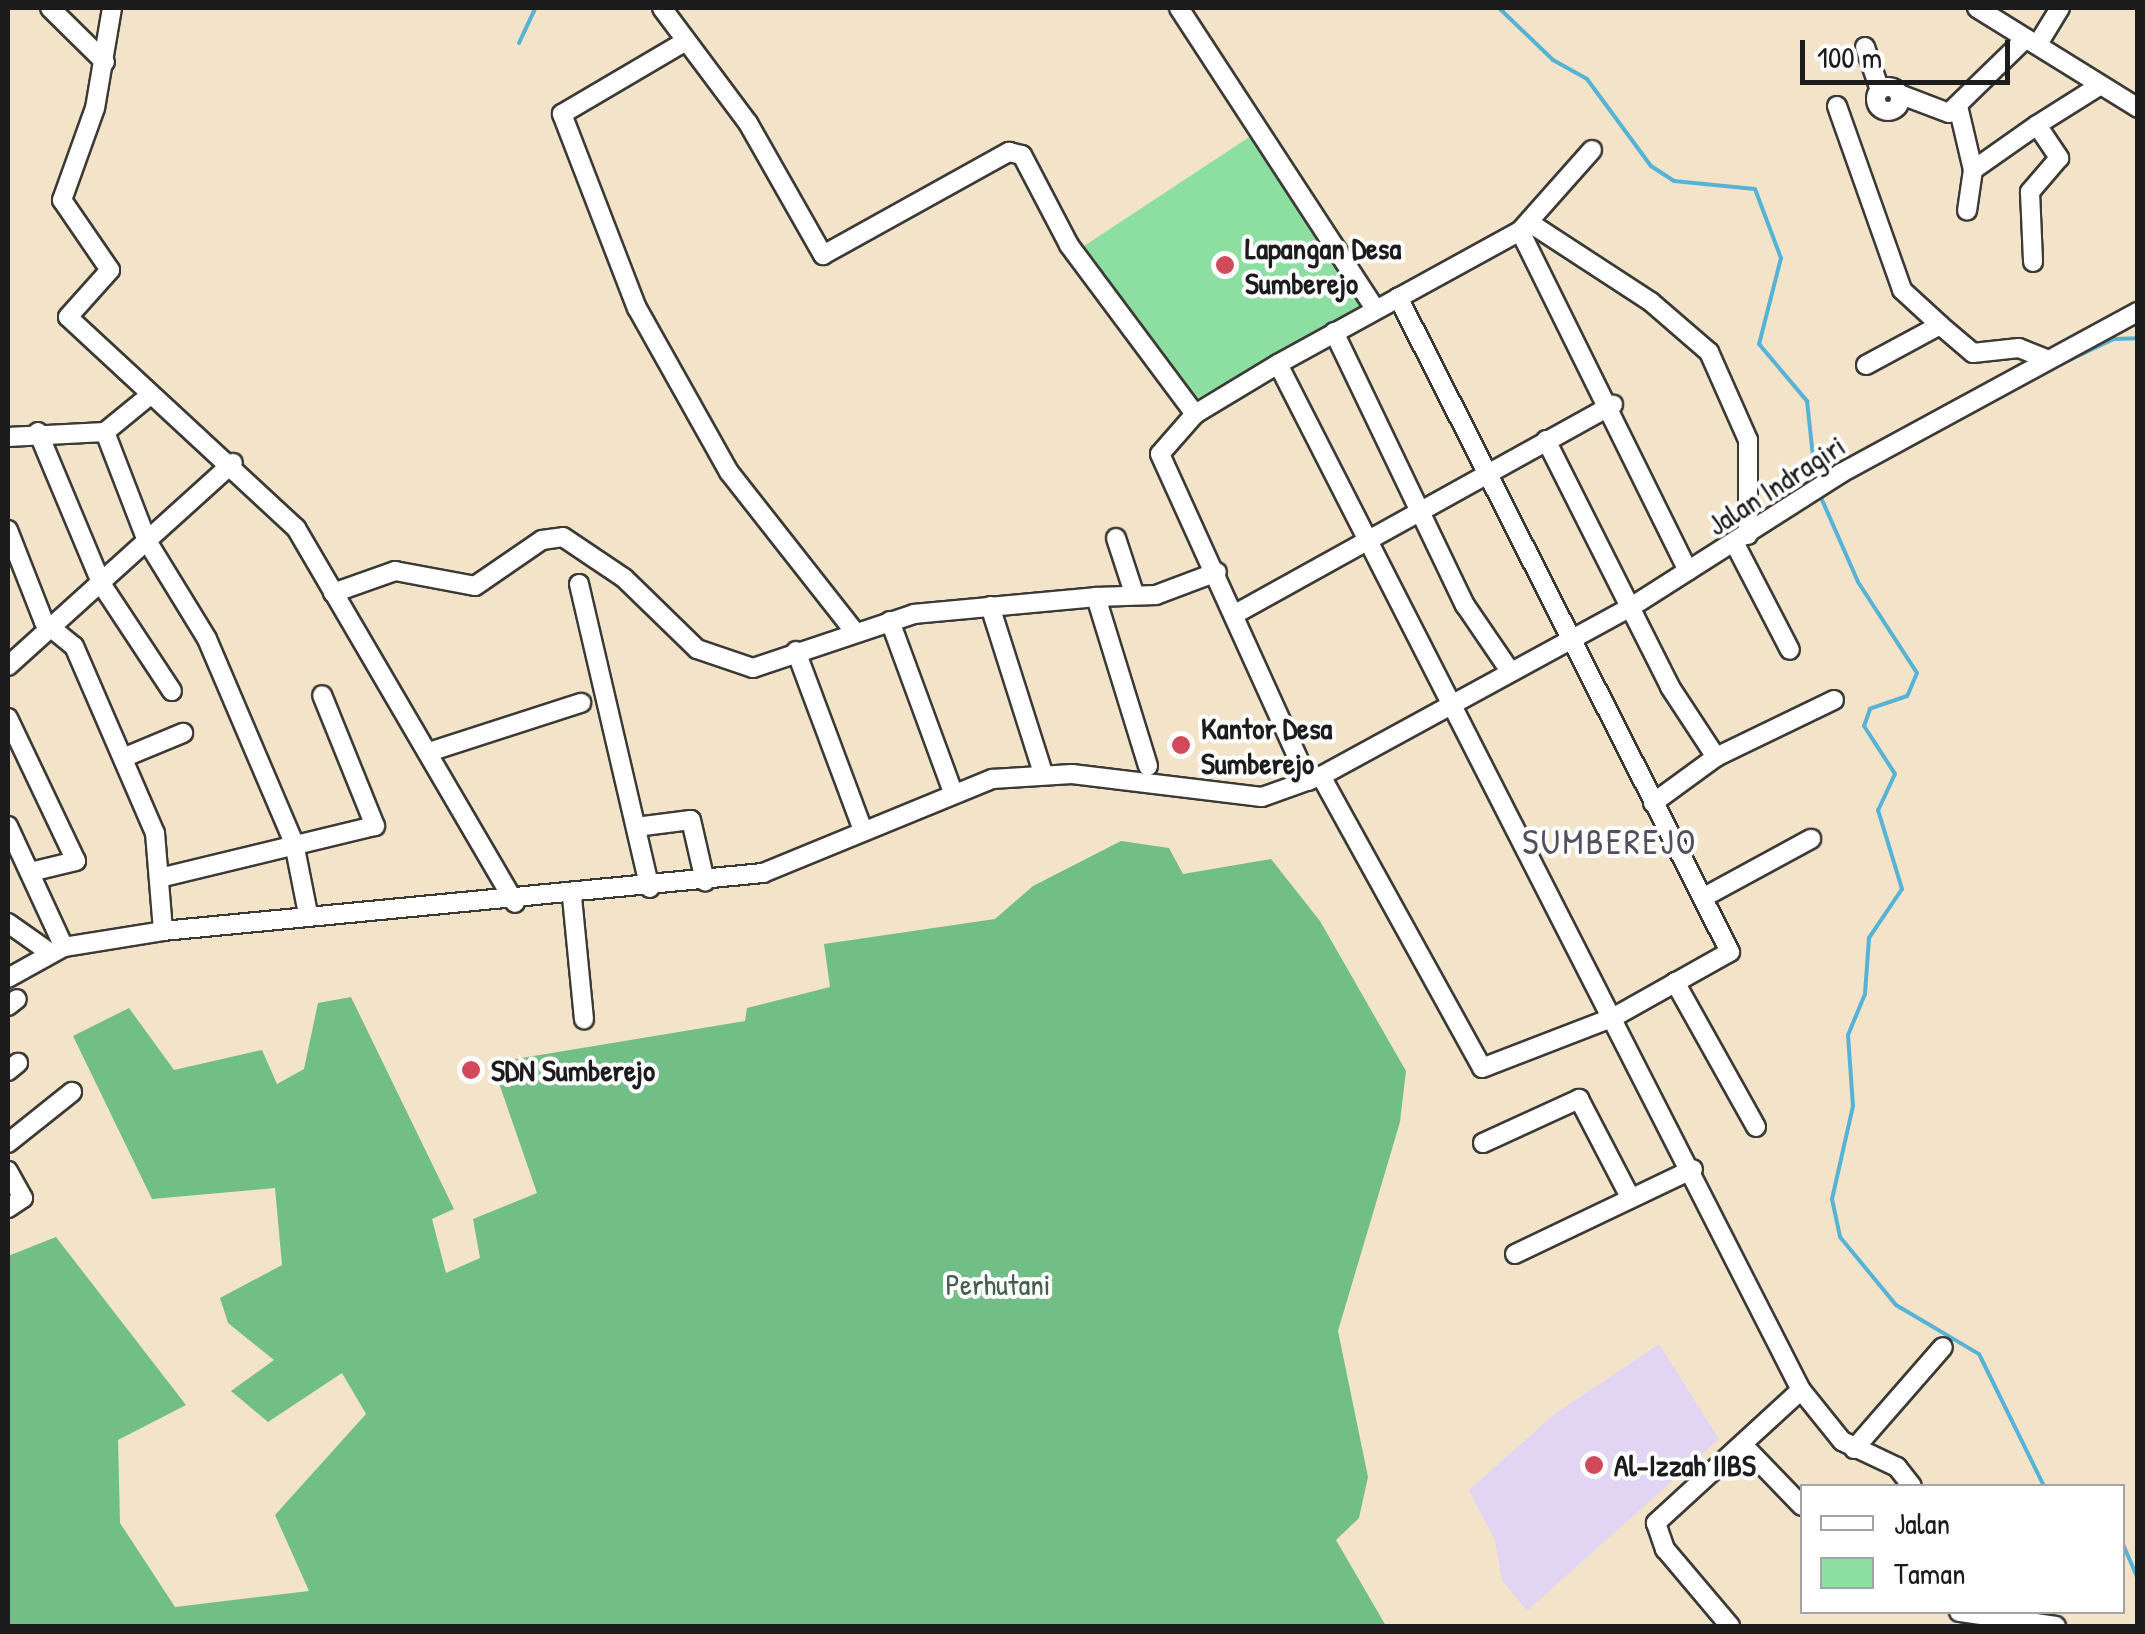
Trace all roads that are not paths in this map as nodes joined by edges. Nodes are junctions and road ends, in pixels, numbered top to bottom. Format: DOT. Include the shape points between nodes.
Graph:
graph roads {
  1 [pos="50,8"];
  2 [pos="112,8"];
  3 [pos="662,8"];
  4 [pos="1179,8"];
  5 [pos="1977,8"];
  6 [pos="2060,8"];
  7 [pos="686,41"];
  8 [pos="2032,41"];
  9 [pos="1864,46"];
  10 [pos="106,62"];
  11 [pos="2099,86"];
  12 [pos="1837,106"];
  13 [pos="1958,106"];
  14 [pos="2138,108"];
  15 [pos="2037,125"];
  16 [pos="1592,150"];
  17 [pos="1973,170"];
  18 [pos="1967,211"];
  19 [pos="1525,227"];
  20 [pos="2033,262"];
  21 [pos="1398,297"];
  22 [pos="1375,309"];
  23 [pos="2138,312"];
  24 [pos="1940,324"];
  25 [pos="1334,332"];
  26 [pos="2046,360"];
  27 [pos="1278,364"];
  28 [pos="1866,365"];
  29 [pos="149,396"];
  30 [pos="1612,404"];
  31 [pos="1196,414"];
  32 [pos="38,432"];
  33 [pos="106,432"];
  34 [pos="8,437"];
  35 [pos="1546,440"];
  36 [pos="233,462"];
  37 [pos="1487,472"];
  38 [pos="1420,512"];
  39 [pos="8,530"];
  40 [pos="1116,538"];
  41 [pos="1742,539"];
  42 [pos="147,541"];
  43 [pos="1368,542"];
  44 [pos="1688,571"];
  45 [pos="1217,572"];
  46 [pos="579,584"];
  47 [pos="102,585"];
  48 [pos="333,593"];
  49 [pos="1134,593"];
  50 [pos="1096,598"];
  51 [pos="990,606"];
  52 [pos="1631,607"];
  53 [pos="1237,612"];
  54 [pos="890,621"];
  55 [pos="854,631"];
  56 [pos="55,632"];
  57 [pos="1566,642"];
  58 [pos="1790,650"];
  59 [pos="796,651"];
  60 [pos="8,666"];
  61 [pos="1510,671"];
  62 [pos="172,691"];
  63 [pos="322,696"];
  64 [pos="1834,700"];
  65 [pos="581,703"];
  66 [pos="1446,708"];
  67 [pos="8,718"];
  68 [pos="182,733"];
  69 [pos="429,752"];
  70 [pos="125,757"];
  71 [pos="1716,757"];
  72 [pos="1148,766"];
  73 [pos="1043,773"];
  74 [pos="1314,778"];
  75 [pos="953,792"];
  76 [pos="1653,802"];
  77 [pos="8,826"];
  78 [pos="636,827"];
  79 [pos="863,830"];
  80 [pos="1811,839"];
  81 [pos="294,843"];
  82 [pos="30,872"];
  83 [pos="164,877"];
  84 [pos="706,881"];
  85 [pos="650,888"];
  86 [pos="572,897"];
  87 [pos="1704,897"];
  88 [pos="514,902"];
  89 [pos="308,914"];
  90 [pos="8,923"];
  91 [pos="164,931"];
  92 [pos="57,950"];
  93 [pos="8,978"];
  94 [pos="1675,982"];
  95 [pos="1614,1017"];
  96 [pos="584,1019"];
  97 [pos="72,1092"];
  98 [pos="1756,1126"];
  99 [pos="8,1143"];
  100 [pos="1483,1143"];
  101 [pos="1694,1169"];
  102 [pos="8,1171"];
  103 [pos="1628,1193"];
  104 [pos="8,1208"];
  105 [pos="1515,1254"];
  106 [pos="1943,1347"];
  107 [pos="1801,1390"];
  108 [pos="1746,1447"];
  109 [pos="1854,1450"];
  110 [pos="1910,1484"];
  111 [pos="1800,1504"];
  112 [pos="1973,1614"];
  113 [pos="1730,1626"];
  114 [pos="2056,1626"];
  1 -- 10 [label="street"];
  2 -- 10 [label="street"];
  3 -- 7 [label="street"];
  4 -- 22 [label="street"];
  5 -- 8 [label="street"];
  6 -- 8 [label="street"];
  7 -- 31 [label="street" via="748,124 823,254 1009,152 1022,156 1069,245"];
  7 -- 55 [label="street" via="562,114 637,308 724,463"];
  8 -- 11 [label="street"];
  8 -- 13 [label="street"];
  9 -- 13 [label="street" via="1890,92 1945,114"];
  10 -- 29 [label="street" via="62,200 110,270 67,311"];
  11 -- 14 [label="street"];
  11 -- 15 [label="street"];
  12 -- 24 [label="street" via="1896,276"];
  13 -- 17 [label="street"];
  15 -- 17 [label="street"];
  15 -- 20 [label="street" via="2060,163 2030,192"];
  16 -- 19 [label="street"];
  17 -- 18 [label="street"];
  19 -- 21 [label="street"];
  19 -- 30 [label="street"];
  19 -- 41 [label="street" via="1651,302 1709,352 1748,440"];
  21 -- 22 [label="street"];
  21 -- 37 [label="street"];
  22 -- 25 [label="street"];
  23 -- 26 [label="street, Jalan Indragiri"];
  24 -- 26 [label="street" via="1981,355 2019,348"];
  24 -- 28 [label="street"];
  25 -- 27 [label="street"];
  25 -- 38 [label="street"];
  26 -- 41 [label="street, Jalan Indragiri" via="1841,473"];
  27 -- 31 [label="street"];
  27 -- 43 [label="street"];
  29 -- 33 [label="street"];
  29 -- 36 [label="street"];
  30 -- 35 [label="street"];
  30 -- 44 [label="street"];
  31 -- 45 [label="street" via="1160,454"];
  32 -- 33 [label="street"];
  32 -- 34 [label="street"];
  32 -- 47 [label="street"];
  33 -- 42 [label="street"];
  35 -- 37 [label="street"];
  35 -- 52 [label="street"];
  36 -- 42 [label="street"];
  36 -- 48 [label="street" via="296,528"];
  37 -- 38 [label="street"];
  37 -- 57 [label="street"];
  38 -- 43 [label="street"];
  38 -- 61 [label="street"];
  39 -- 56 [label="street"];
  40 -- 49 [label="street"];
  41 -- 44 [label="street, Jalan Indragiri"];
  41 -- 58 [label="street"];
  42 -- 47 [label="street"];
  42 -- 81 [label="street" via="207,639"];
  43 -- 53 [label="street"];
  43 -- 66 [label="street"];
  44 -- 52 [label="street, Jalan Indragiri"];
  45 -- 49 [label="street" via="1156,595"];
  45 -- 53 [label="street"];
  46 -- 78 [label="street"];
  47 -- 56 [label="street"];
  47 -- 62 [label="street"];
  48 -- 59 [label="street" via="394,572 475,586 563,536 716,661 753,668"];
  48 -- 69 [label="street"];
  49 -- 50 [label="street"];
  50 -- 51 [label="street"];
  50 -- 72 [label="street"];
  51 -- 54 [label="street"];
  51 -- 73 [label="street"];
  52 -- 57 [label="street, Jalan Indragiri"];
  52 -- 71 [label="street"];
  53 -- 74 [label="street"];
  54 -- 55 [label="street"];
  54 -- 75 [label="street"];
  55 -- 59 [label="street"];
  56 -- 60 [label="street"];
  56 -- 70 [label="street" via="74,646"];
  57 -- 61 [label="street, Jalan Indragiri"];
  57 -- 76 [label="street"];
  59 -- 79 [label="street"];
  61 -- 66 [label="street, Jalan Indragiri"];
  63 -- 81 [label="street" via="375,826"];
  64 -- 71 [label="street"];
  65 -- 69 [label="street"];
  66 -- 74 [label="street, Jalan Indragiri"];
  66 -- 95 [label="street"];
  67 -- 82 [label="street" via="76,860"];
  68 -- 70 [label="street"];
  69 -- 88 [label="street"];
  70 -- 83 [label="street"];
  71 -- 76 [label="street"];
  73 -- 74 [label="street, Jalan Indragiri" via="1238,798"];
  73 -- 75 [label="street, Jalan Indragiri"];
  74 -- 95 [label="street" via="1476,1063 1494,1068"];
  75 -- 79 [label="street, Jalan Indragiri"];
  76 -- 87 [label="street"];
  77 -- 82 [label="street"];
  78 -- 84 [label="street" via="691,820"];
  78 -- 85 [label="street"];
  79 -- 84 [label="street, Jalan Indragiri" via="781,867"];
  80 -- 87 [label="street"];
  81 -- 83 [label="street"];
  81 -- 89 [label="street"];
  82 -- 92 [label="street"];
  83 -- 91 [label="street"];
  84 -- 85 [label="street, Jalan Indragiri"];
  85 -- 86 [label="street, Jalan Indragiri"];
  86 -- 88 [label="street, Jalan Indragiri"];
  86 -- 96 [label="street"];
  87 -- 94 [label="street" via="1730,952"];
  88 -- 89 [label="street, Jalan Indragiri"];
  89 -- 91 [label="street, Jalan Indragiri"];
  90 -- 92 [label="street"];
  91 -- 92 [label="street, Jalan Indragiri"];
  92 -- 93 [label="street"];
  94 -- 95 [label="street"];
  94 -- 98 [label="street"];
  95 -- 101 [label="street"];
  97 -- 99 [label="street"];
  100 -- 103 [label="street" via="1579,1098"];
  101 -- 103 [label="street"];
  101 -- 107 [label="street"];
  102 -- 104 [label="street" via="23,1195"];
  103 -- 105 [label="street"];
  106 -- 109 [label="street"];
  107 -- 108 [label="street"];
  107 -- 109 [label="street"];
  108 -- 111 [label="street"];
  108 -- 113 [label="street" via="1655,1528"];
  109 -- 110 [label="street" via="1897,1467"];
  112 -- 114 [label="street"];
}
